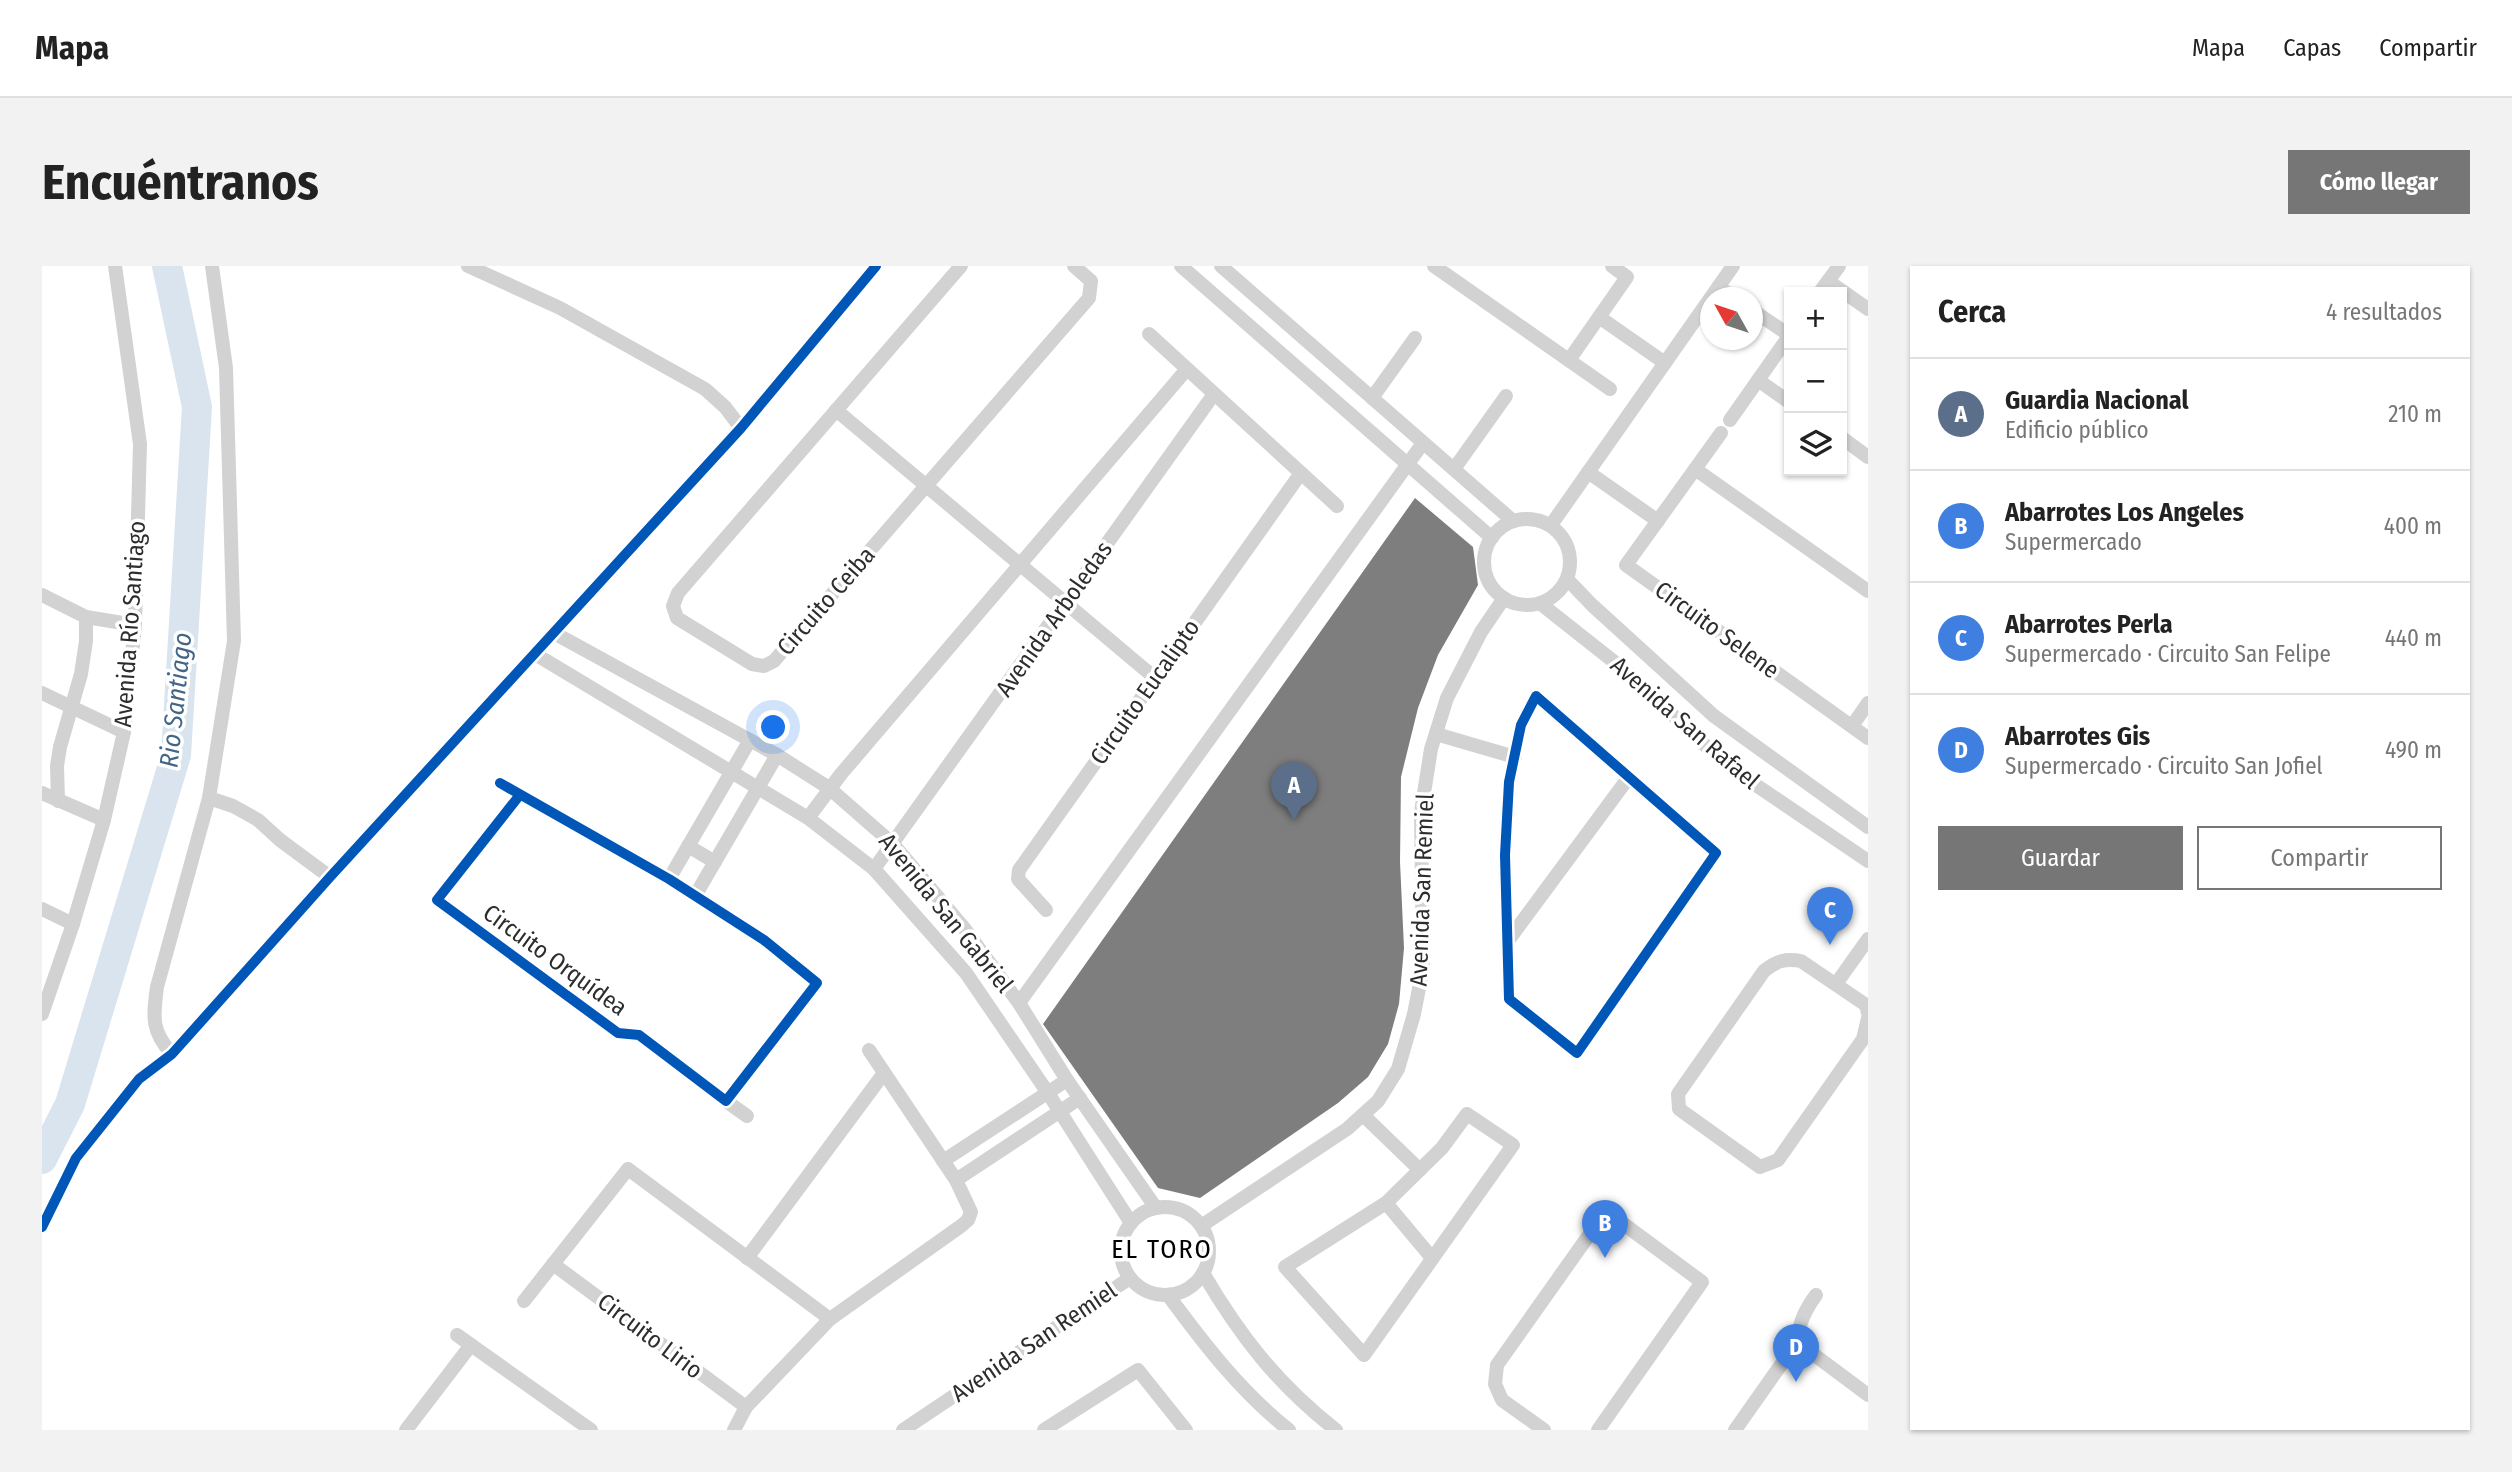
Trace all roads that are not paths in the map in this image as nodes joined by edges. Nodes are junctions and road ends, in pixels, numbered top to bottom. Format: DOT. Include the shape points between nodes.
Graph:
graph roads {
  1 [pos="116,266"];
  2 [pos="212,266"];
  3 [pos="468,266"];
  4 [pos="876,266"];
  5 [pos="961,266"];
  6 [pos="1074,266"];
  7 [pos="1181,266"];
  8 [pos="1220,266"];
  9 [pos="1434,266"];
  10 [pos="1612,266"];
  11 [pos="1733,266"];
  12 [pos="1839,266"];
  13 [pos="1718,286"];
  14 [pos="1245,287"];
  15 [pos="1824,287"];
  16 [pos="1847,298"];
  17 [pos="1228,307"];
  18 [pos="1868,309"];
  19 [pos="1599,317"];
  20 [pos="1763,318"];
  21 [pos="1784,332"];
  22 [pos="1149,334"];
  23 [pos="1415,338"];
  24 [pos="1784,343"];
  25 [pos="1569,360"];
  26 [pos="1665,363"];
  27 [pos="1188,369"];
  28 [pos="1758,380"];
  29 [pos="1610,389"];
  30 [pos="1214,394"];
  31 [pos="1506,396"];
  32 [pos="1371,397"];
  33 [pos="1784,398"];
  34 [pos="836,410"];
  35 [pos="1730,420"];
  36 [pos="741,428"];
  37 [pos="1721,433"];
  38 [pos="1847,442"];
  39 [pos="1423,443"];
  40 [pos="1868,457"];
  41 [pos="1408,464"];
  42 [pos="1454,469"];
  43 [pos="1695,469"];
  44 [pos="1588,472"];
  45 [pos="1301,473"];
  46 [pos="926,485"];
  47 [pos="1337,506"];
  48 [pos="1513,521"];
  49 [pos="1658,521"];
  50 [pos="1551,525"];
  51 [pos="1492,538"];
  52 [pos="1020,565"];
  53 [pos="1566,579"];
  54 [pos="1868,591"];
  55 [pos="42,595"];
  56 [pos="1504,598"];
  57 [pos="1065,603"];
  58 [pos="1541,604"];
  59 [pos="86,617"];
  60 [pos="135,625"];
  61 [pos="554,633"];
  62 [pos="535,654"];
  63 [pos="1155,678"];
  64 [pos="42,693"];
  65 [pos="1868,703"];
  66 [pos="73,707"];
  67 [pos="1852,726"];
  68 [pos="124,732"];
  69 [pos="1436,734"];
  70 [pos="1868,738"];
  71 [pos="750,740"];
  72 [pos="777,755"];
  73 [pos="1515,757"];
  74 [pos="732,771"];
  75 [pos="1629,777"];
  76 [pos="500,783"];
  77 [pos="758,786"];
  78 [pos="829,788"];
  79 [pos="42,793"];
  80 [pos="519,796"];
  81 [pos="209,798"];
  82 [pos="58,801"];
  83 [pos="808,818"];
  84 [pos="104,820"];
  85 [pos="1868,827"];
  86 [pos="893,844"];
  87 [pos="688,846"];
  88 [pos="1868,861"];
  89 [pos="715,862"];
  90 [pos="874,869"];
  91 [pos="330,877"];
  92 [pos="668,879"];
  93 [pos="695,896"];
  94 [pos="42,909"];
  95 [pos="1046,910"];
  96 [pos="73,924"];
  97 [pos="1868,939"];
  98 [pos="1507,942"];
  99 [pos="1836,984"];
  100 [pos="1019,1003"];
  101 [pos="42,1014"];
  102 [pos="1868,1015"];
  103 [pos="869,1050"];
  104 [pos="172,1054"];
  105 [pos="884,1073"];
  106 [pos="1067,1080"];
  107 [pos="1048,1093"];
  108 [pos="1080,1098"];
  109 [pos="726,1101"];
  110 [pos="1059,1112"];
  111 [pos="1363,1115"];
  112 [pos="747,1116"];
  113 [pos="971,1143"];
  114 [pos="943,1161"];
  115 [pos="983,1162"];
  116 [pos="1420,1170"];
  117 [pos="956,1180"];
  118 [pos="1386,1203"];
  119 [pos="1156,1208"];
  120 [pos="1131,1223"];
  121 [pos="1201,1226"];
  122 [pos="42,1227"];
  123 [pos="747,1258"];
  124 [pos="1432,1258"];
  125 [pos="553,1264"];
  126 [pos="1203,1273"];
  127 [pos="1130,1278"];
  128 [pos="1168,1295"];
  129 [pos="1816,1295"];
  130 [pos="524,1301"];
  131 [pos="830,1319"];
  132 [pos="457,1335"];
  133 [pos="1797,1342"];
  134 [pos="471,1345"];
  135 [pos="1868,1395"];
  136 [pos="746,1407"];
  137 [pos="1537,1428"];
  138 [pos="406,1430"];
  139 [pos="591,1430"];
  140 [pos="734,1430"];
  141 [pos="903,1430"];
  142 [pos="1044,1430"];
  143 [pos="1186,1430"];
  144 [pos="1289,1430"];
  145 [pos="1336,1430"];
  146 [pos="1598,1430"];
  147 [pos="1735,1430"];
  1 -- 60 [label="street, Avenida Río Santiago" via="140,444"];
  2 -- 81 [label="street" via="226,368 233,641"];
  3 -- 36 [label="street" via="560,308 705,389"];
  4 -- 36 [label="street"];
  5 -- 34 [label="street, Circuito Ceiba"];
  6 -- 46 [label="street, Circuito Ceiba" via="1091,281 1089,298"];
  7 -- 17 [label="street"];
  8 -- 14 [label="street"];
  9 -- 25 [label="street"];
  10 -- 19 [label="street" via="1627,277"];
  11 -- 13 [label="street"];
  12 -- 15 [label="street"];
  13 -- 26 [label="street"];
  14 -- 17 [label="street"];
  14 -- 32 [label="street"];
  16 -- 18 [label="street"];
  17 -- 41 [label="street"];
  19 -- 25 [label="street"];
  19 -- 26 [label="street"];
  20 -- 21 [label="street"];
  22 -- 27 [label="street"];
  23 -- 32 [label="street"];
  24 -- 28 [label="street"];
  25 -- 29 [label="street"];
  26 -- 44 [label="street"];
  27 -- 30 [label="street"];
  27 -- 52 [label="street"];
  28 -- 33 [label="street"];
  28 -- 35 [label="street"];
  30 -- 45 [label="street"];
  30 -- 57 [label="street, Avenida Arboledas"];
  31 -- 42 [label="street"];
  32 -- 39 [label="street"];
  34 -- 46 [label="street"];
  34 -- 46 [label="street, Circuito Ceiba" via="678,593 673,606 677,618 752,664 764,666 774,661"];
  36 -- 61 [label="street"];
  37 -- 43 [label="street, Circuito Selene"];
  38 -- 40 [label="street"];
  39 -- 41 [label="street"];
  39 -- 42 [label="street"];
  41 -- 51 [label="street"];
  41 -- 100 [label="street"];
  42 -- 48 [label="street"];
  43 -- 49 [label="street, Circuito Selene"];
  43 -- 54 [label="street"];
  44 -- 49 [label="street"];
  44 -- 50 [label="street"];
  45 -- 47 [label="street"];
  45 -- 63 [label="street, Circuito Eucalipto"];
  46 -- 52 [label="street"];
  48 -- 50 [label="street"];
  48 -- 51 [label="street"];
  49 -- 67 [label="street, Circuito Selene" via="1626,565"];
  50 -- 53 [label="street" via="1569,550"];
  51 -- 56 [label="street" via="1484,564 1494,589"];
  52 -- 57 [label="street"];
  52 -- 78 [label="street"];
  53 -- 58 [label="street"];
  53 -- 85 [label="street, Avenida San Rafael" via="1714,716"];
  55 -- 59 [label="street"];
  56 -- 58 [label="street" via="1517,604"];
  56 -- 69 [label="street, Avenida San Remiel" via="1447,698"];
  57 -- 63 [label="street"];
  57 -- 86 [label="street, Avenida Arboledas"];
  58 -- 88 [label="street, Avenida San Rafael" via="1627,672 1741,775"];
  59 -- 60 [label="street"];
  59 -- 66 [label="street"];
  60 -- 68 [label="street, Avenida Río Santiago"];
  61 -- 62 [label="street"];
  61 -- 71 [label="street, Avenida San Gabriel"];
  62 -- 74 [label="street, Avenida San Gabriel"];
  62 -- 91 [label="street"];
  63 -- 95 [label="street, Circuito Eucalipto" via="1019,870 1018,879"];
  64 -- 66 [label="street"];
  65 -- 67 [label="street"];
  66 -- 68 [label="street"];
  66 -- 82 [label="street" via="60,747"];
  67 -- 70 [label="street, Circuito Selene"];
  68 -- 84 [label="street, Avenida Río Santiago"];
  69 -- 73 [label="street"];
  69 -- 111 [label="street, Avenida San Remiel" via="1421,812 1423,968 1398,1069"];
  71 -- 72 [label="street, Avenida San Gabriel"];
  71 -- 74 [label="street"];
  72 -- 77 [label="street"];
  72 -- 78 [label="street, Avenida San Gabriel"];
  73 -- 75 [label="street" via="1521,725 1536,696"];
  73 -- 98 [label="street" via="1505,855"];
  74 -- 77 [label="street, Avenida San Gabriel"];
  74 -- 87 [label="street"];
  75 -- 98 [label="street"];
  75 -- 98 [label="street" via="1716,853 1577,1053 1509,999"];
  76 -- 80 [label="street"];
  77 -- 83 [label="street, Avenida San Gabriel"];
  77 -- 89 [label="street"];
  78 -- 83 [label="street"];
  78 -- 86 [label="street, Avenida San Gabriel"];
  79 -- 82 [label="street"];
  80 -- 92 [label="street"];
  80 -- 109 [label="street, Circuito Orquídea" via="437,900 618,1033 639,1035"];
  81 -- 91 [label="street" via="258,820"];
  81 -- 104 [label="street" via="157,987 153,1019 160,1041"];
  82 -- 84 [label="street"];
  83 -- 90 [label="street, Avenida San Gabriel"];
  84 -- 96 [label="street, Avenida Río Santiago"];
  86 -- 90 [label="street, Avenida Arboledas"];
  86 -- 100 [label="street, Avenida San Gabriel"];
  87 -- 89 [label="street"];
  87 -- 92 [label="street"];
  89 -- 93 [label="street"];
  90 -- 107 [label="street, Avenida San Gabriel" via="966,973"];
  91 -- 104 [label="street"];
  92 -- 93 [label="street"];
  93 -- 109 [label="street" via="764,940 817,983"];
  94 -- 96 [label="street"];
  96 -- 101 [label="street, Avenida Río Santiago"];
  97 -- 99 [label="street"];
  99 -- 102 [label="street" via="1866,1005"];
  99 -- 102 [label="street" via="1801,961 1775,962 1764,971 1678,1094 1679,1109 1760,1167 1778,1160 1863,1038"];
  100 -- 106 [label="street, Avenida San Gabriel"];
  103 -- 105 [label="street"];
  104 -- 122 [label="street" via="139,1079 76,1157"];
  105 -- 114 [label="street"];
  105 -- 123 [label="street"];
  106 -- 107 [label="street"];
  106 -- 108 [label="street, Avenida San Gabriel"];
  107 -- 110 [label="street, Avenida San Gabriel"];
  107 -- 113 [label="street"];
  108 -- 110 [label="street"];
  108 -- 119 [label="street, Avenida San Gabriel"];
  109 -- 112 [label="street, Circuito Orquídea"];
  110 -- 115 [label="street"];
  110 -- 120 [label="street, Avenida San Gabriel"];
  111 -- 116 [label="street"];
  111 -- 121 [label="street, Avenida San Remiel"];
  113 -- 114 [label="street"];
  113 -- 115 [label="street"];
  114 -- 117 [label="street"];
  115 -- 117 [label="street"];
  116 -- 118 [label="street"];
  116 -- 124 [label="street" via="1468,1114 1513,1145"];
  117 -- 131 [label="street" via="971,1212 968,1220"];
  118 -- 124 [label="street"];
  118 -- 124 [label="street" via="1285,1267 1364,1355"];
  119 -- 120 [label="street"];
  119 -- 121 [label="street" via="1185,1211"];
  120 -- 127 [label="street, Avenida San Remiel" via="1121,1251"];
  121 -- 126 [label="street" via="1209,1246"];
  123 -- 125 [label="street" via="628,1169"];
  123 -- 131 [label="street"];
  125 -- 130 [label="street"];
  125 -- 136 [label="street, Circuito Lirio"];
  126 -- 128 [label="street" via="1182,1292"];
  126 -- 145 [label="street" via="1257,1354 1287,1389"];
  127 -- 128 [label="street, Avenida San Remiel" via="1147,1291"];
  127 -- 141 [label="street, Avenida San Remiel"];
  128 -- 144 [label="street" via="1236,1380"];
  129 -- 133 [label="street" via="1799,1325"];
  131 -- 136 [label="street"];
  132 -- 134 [label="street"];
  133 -- 135 [label="street"];
  133 -- 147 [label="street"];
  134 -- 138 [label="street"];
  134 -- 139 [label="street"];
  136 -- 140 [label="street"];
  137 -- 146 [label="street" via="1502,1400 1495,1384 1497,1365 1606,1212 1702,1282"];
  142 -- 143 [label="street" via="1138,1370"];
}
